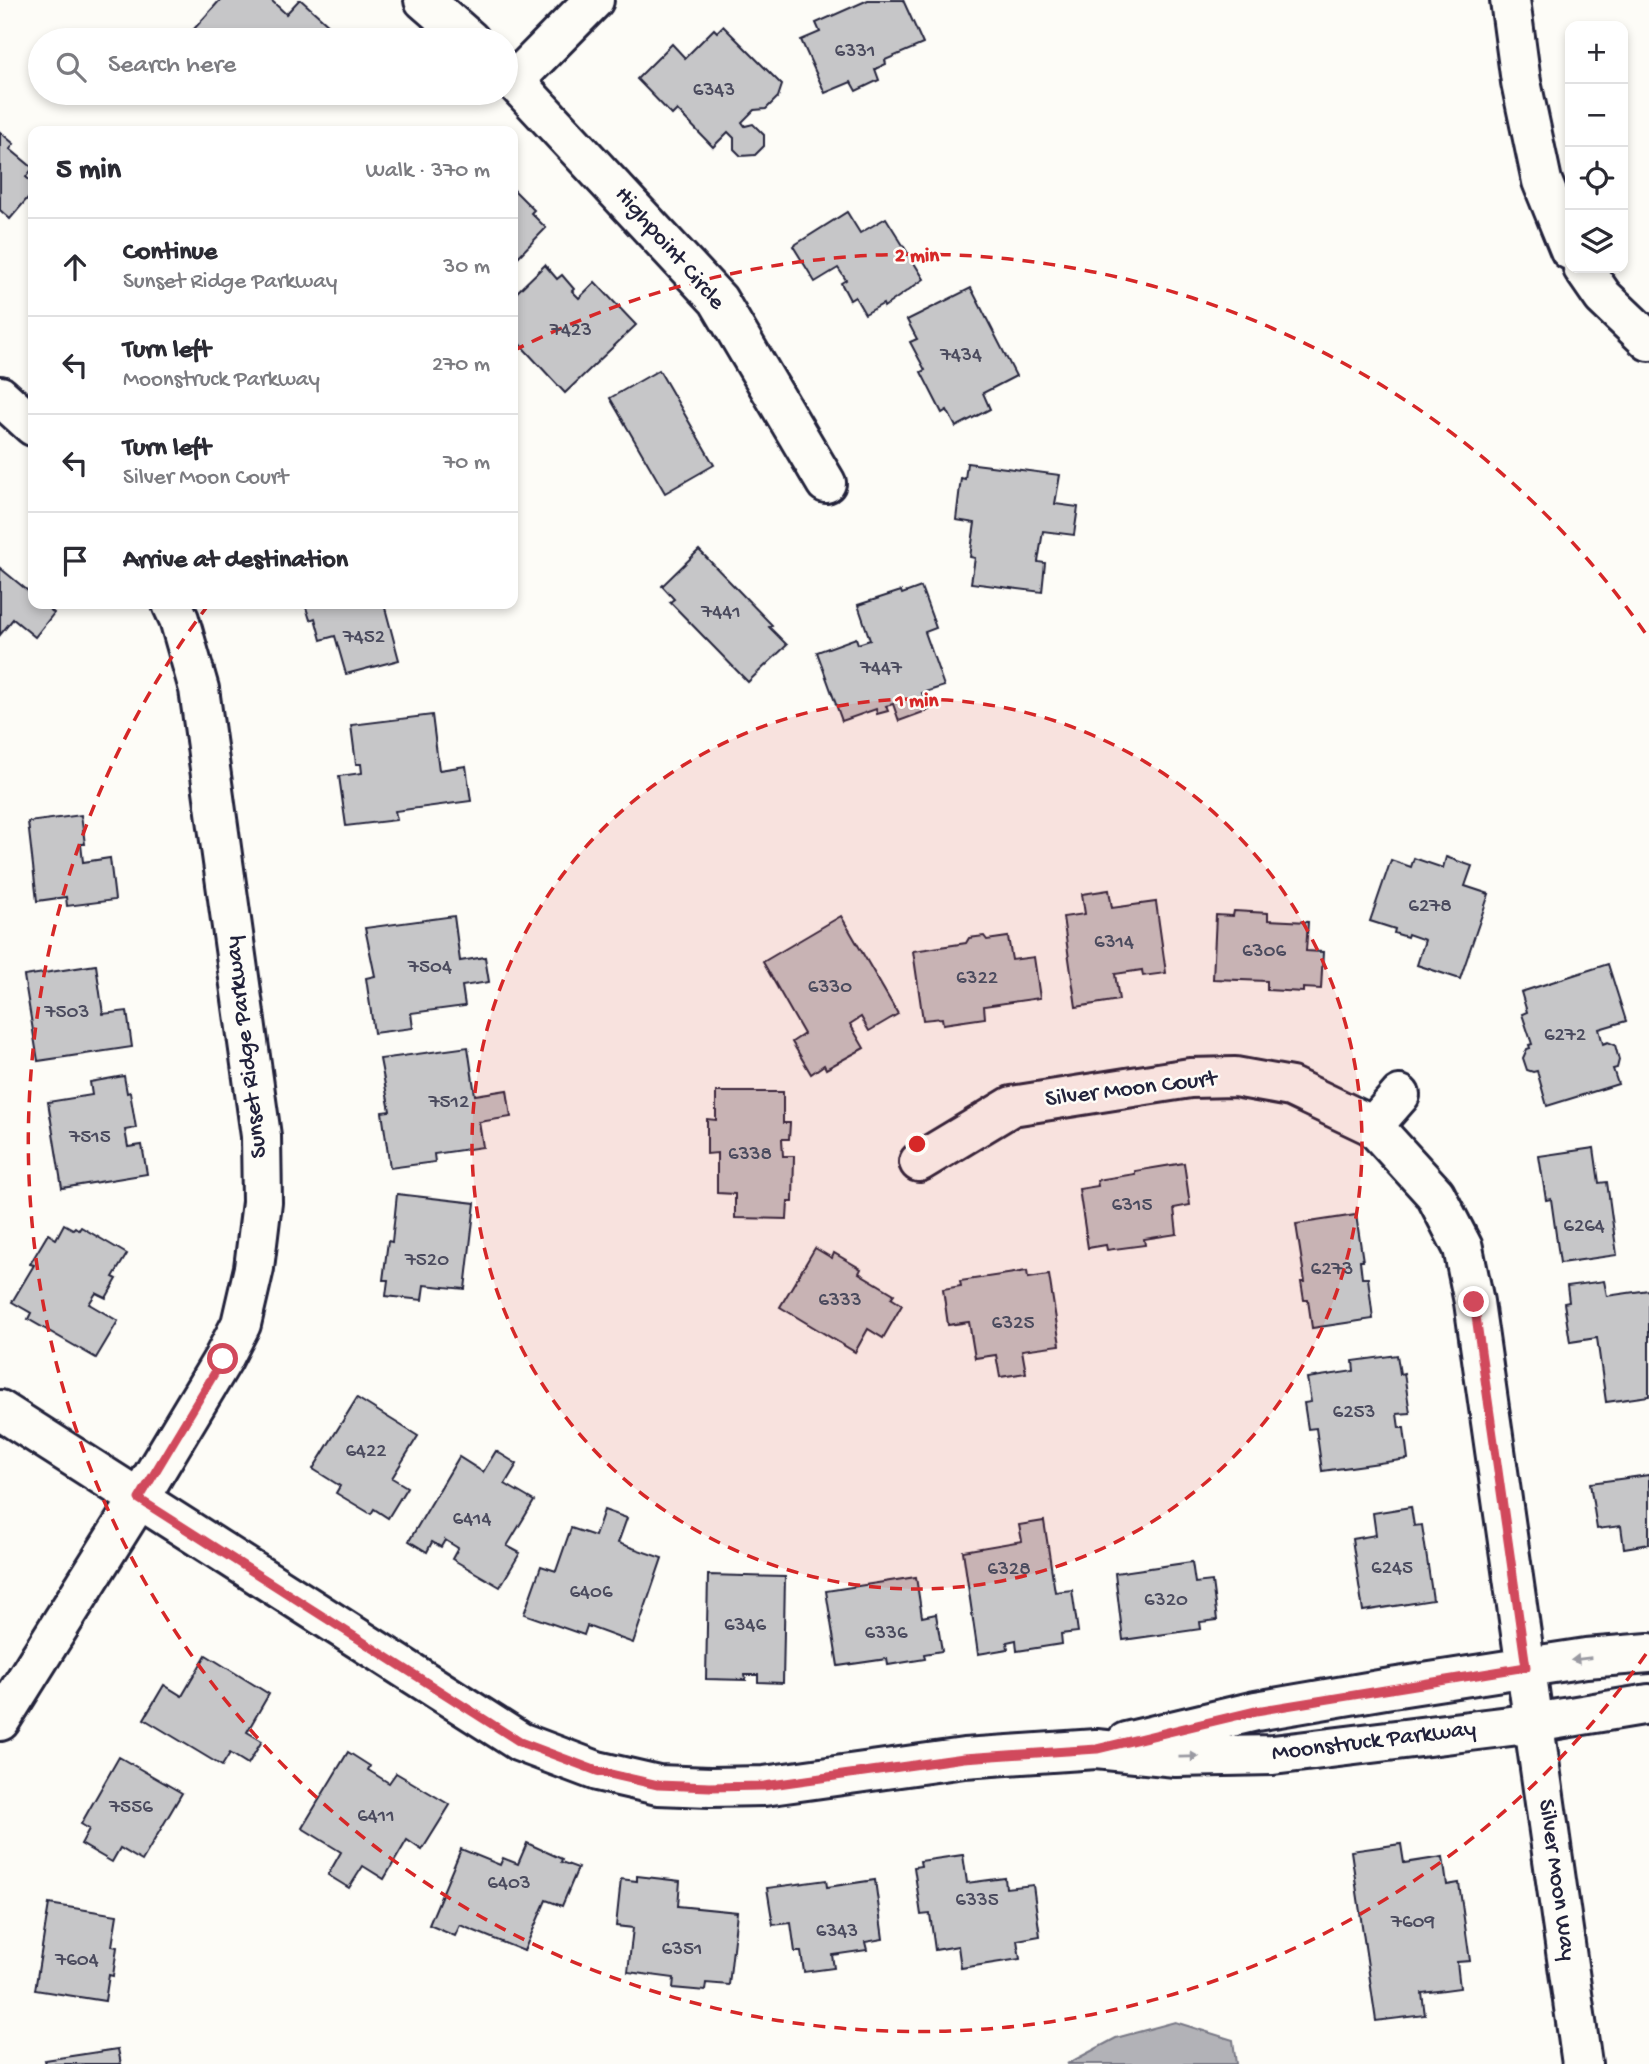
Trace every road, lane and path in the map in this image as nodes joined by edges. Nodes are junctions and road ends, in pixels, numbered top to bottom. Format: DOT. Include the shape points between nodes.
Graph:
graph roads {
  1 [pos="424,0"];
  2 [pos="594,0"];
  3 [pos="1510,0"];
  4 [pos="456,28"];
  5 [pos="518,69"];
  6 [pos="518,85"];
  7 [pos="1565,238"];
  8 [pos="1586,273"];
  9 [pos="1649,341"];
  10 [pos="0,396"];
  11 [pos="28,421"];
  12 [pos="826,483"];
  13 [pos="174,609"];
  14 [pos="1400,1095"];
  15 [pos="1373,1126"];
  16 [pos="919,1161"];
  17 [pos="0,1410"];
  18 [pos="139,1499"];
  19 [pos="1649,1653"];
  20 [pos="1530,1695"];
  21 [pos="1649,1704"];
  22 [pos="0,1721"];
  23 [pos="1097,1749"];
  24 [pos="1582,2064"];
  1 -- 4 [label="street"];
  2 -- 5 [label="street"];
  3 -- 7 [label="street" via="1542,181"];
  6 -- 12 [label="street, Highpoint Circle" via="718,300"];
  8 -- 9 [label="street" via="1603,297"];
  10 -- 11 [label="street"];
  13 -- 18 [label="street, Sunset Ridge Parkway" via="198,689 261,1136 262,1202 241,1324"];
  14 -- 15 [label="street"];
  15 -- 16 [label="street, Silver Moon Court" via="1291,1087 1235,1077 1190,1078 1012,1106"];
  15 -- 20 [label="street, Silver Moon Court" via="1435,1194 1462,1248 1474,1302"];
  17 -- 18 [label="street, Moonstruck Parkway"];
  18 -- 22 [label="street, Sunset Ridge Parkway"];
  18 -- 23 [label="street, Moonstruck Parkway" via="520,1742 597,1771 658,1785 764,1786 964,1758"];
  19 -- 20 [label="street, Moonstruck Parkway, one-way" via="1586,1658"];
  20 -- 21 [label="street, Moonstruck Parkway"];
  20 -- 23 [label="street, Moonstruck Parkway" via="1256,1711"];
  23 -- 20 [label="street, Moonstruck Parkway, one-way" via="1175,1757 1273,1755"];
  20 -- 24 [label="street, Silver Moon Way"];
}
